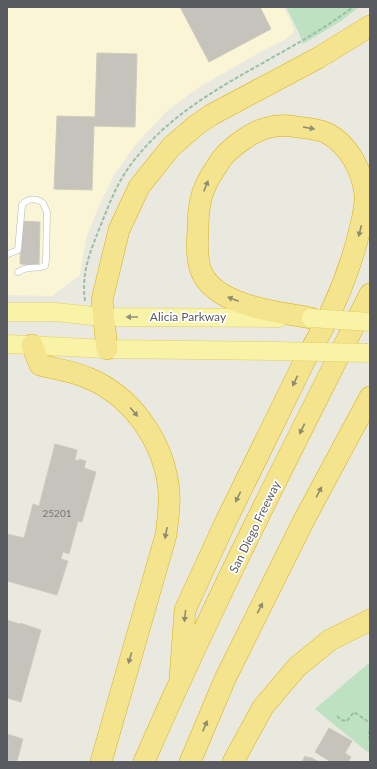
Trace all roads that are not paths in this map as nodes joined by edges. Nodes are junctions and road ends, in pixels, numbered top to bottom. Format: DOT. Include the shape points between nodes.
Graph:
graph roads {
  1 [pos="370,26"];
  2 [pos="8,254"];
  3 [pos="18,272"];
  4 [pos="370,294"];
  5 [pos="7,312"];
  6 [pos="103,317"];
  7 [pos="312,318"];
  8 [pos="370,322"];
  9 [pos="7,344"];
  10 [pos="32,344"];
  11 [pos="107,349"];
  12 [pos="370,353"];
  13 [pos="370,397"];
  14 [pos="370,620"];
  15 [pos="180,679"];
  16 [pos="101,762"];
  17 [pos="144,762"];
  18 [pos="190,762"];
  19 [pos="233,762"];
  1 -- 6 [label="highway" via="318,58 211,115 171,147 139,187 119,230 102,300"];
  2 -- 3 [label="lane" via="18,250 22,205 34,199 43,203 47,212 45,266 25,267"];
  4 -- 15 [label="highway, San Diego Freeway, one-way"];
  5 -- 6 [label="main road, Alicia Parkway" via="55,312"];
  7 -- 6 [label="main road, Alicia Parkway, one-way"];
  6 -- 11 [label="highway"];
  7 -- 8 [label="main road, Alicia Parkway, bridge"];
  7 -- 15 [label="highway, one-way" via="252,306 225,296 213,288 203,275 198,261 198,211 206,185 223,156 246,138 266,128 284,125 312,128 327,133 342,144 360,173 365,195 364,213 344,283 185,610"];
  9 -- 10 [label="main road"];
  10 -- 11 [label="main road"];
  10 -- 16 [label="highway, one-way" via="40,365 87,378 124,401 148,429 160,454 168,483 169,510 166,535"];
  11 -- 12 [label="main road, bridge"];
  18 -- 13 [label="highway, one-way" via="225,679 304,520"];
  14 -- 19 [label="highway" via="330,640 297,667 263,707"];
  15 -- 17 [label="highway, San Diego Freeway"];
}
